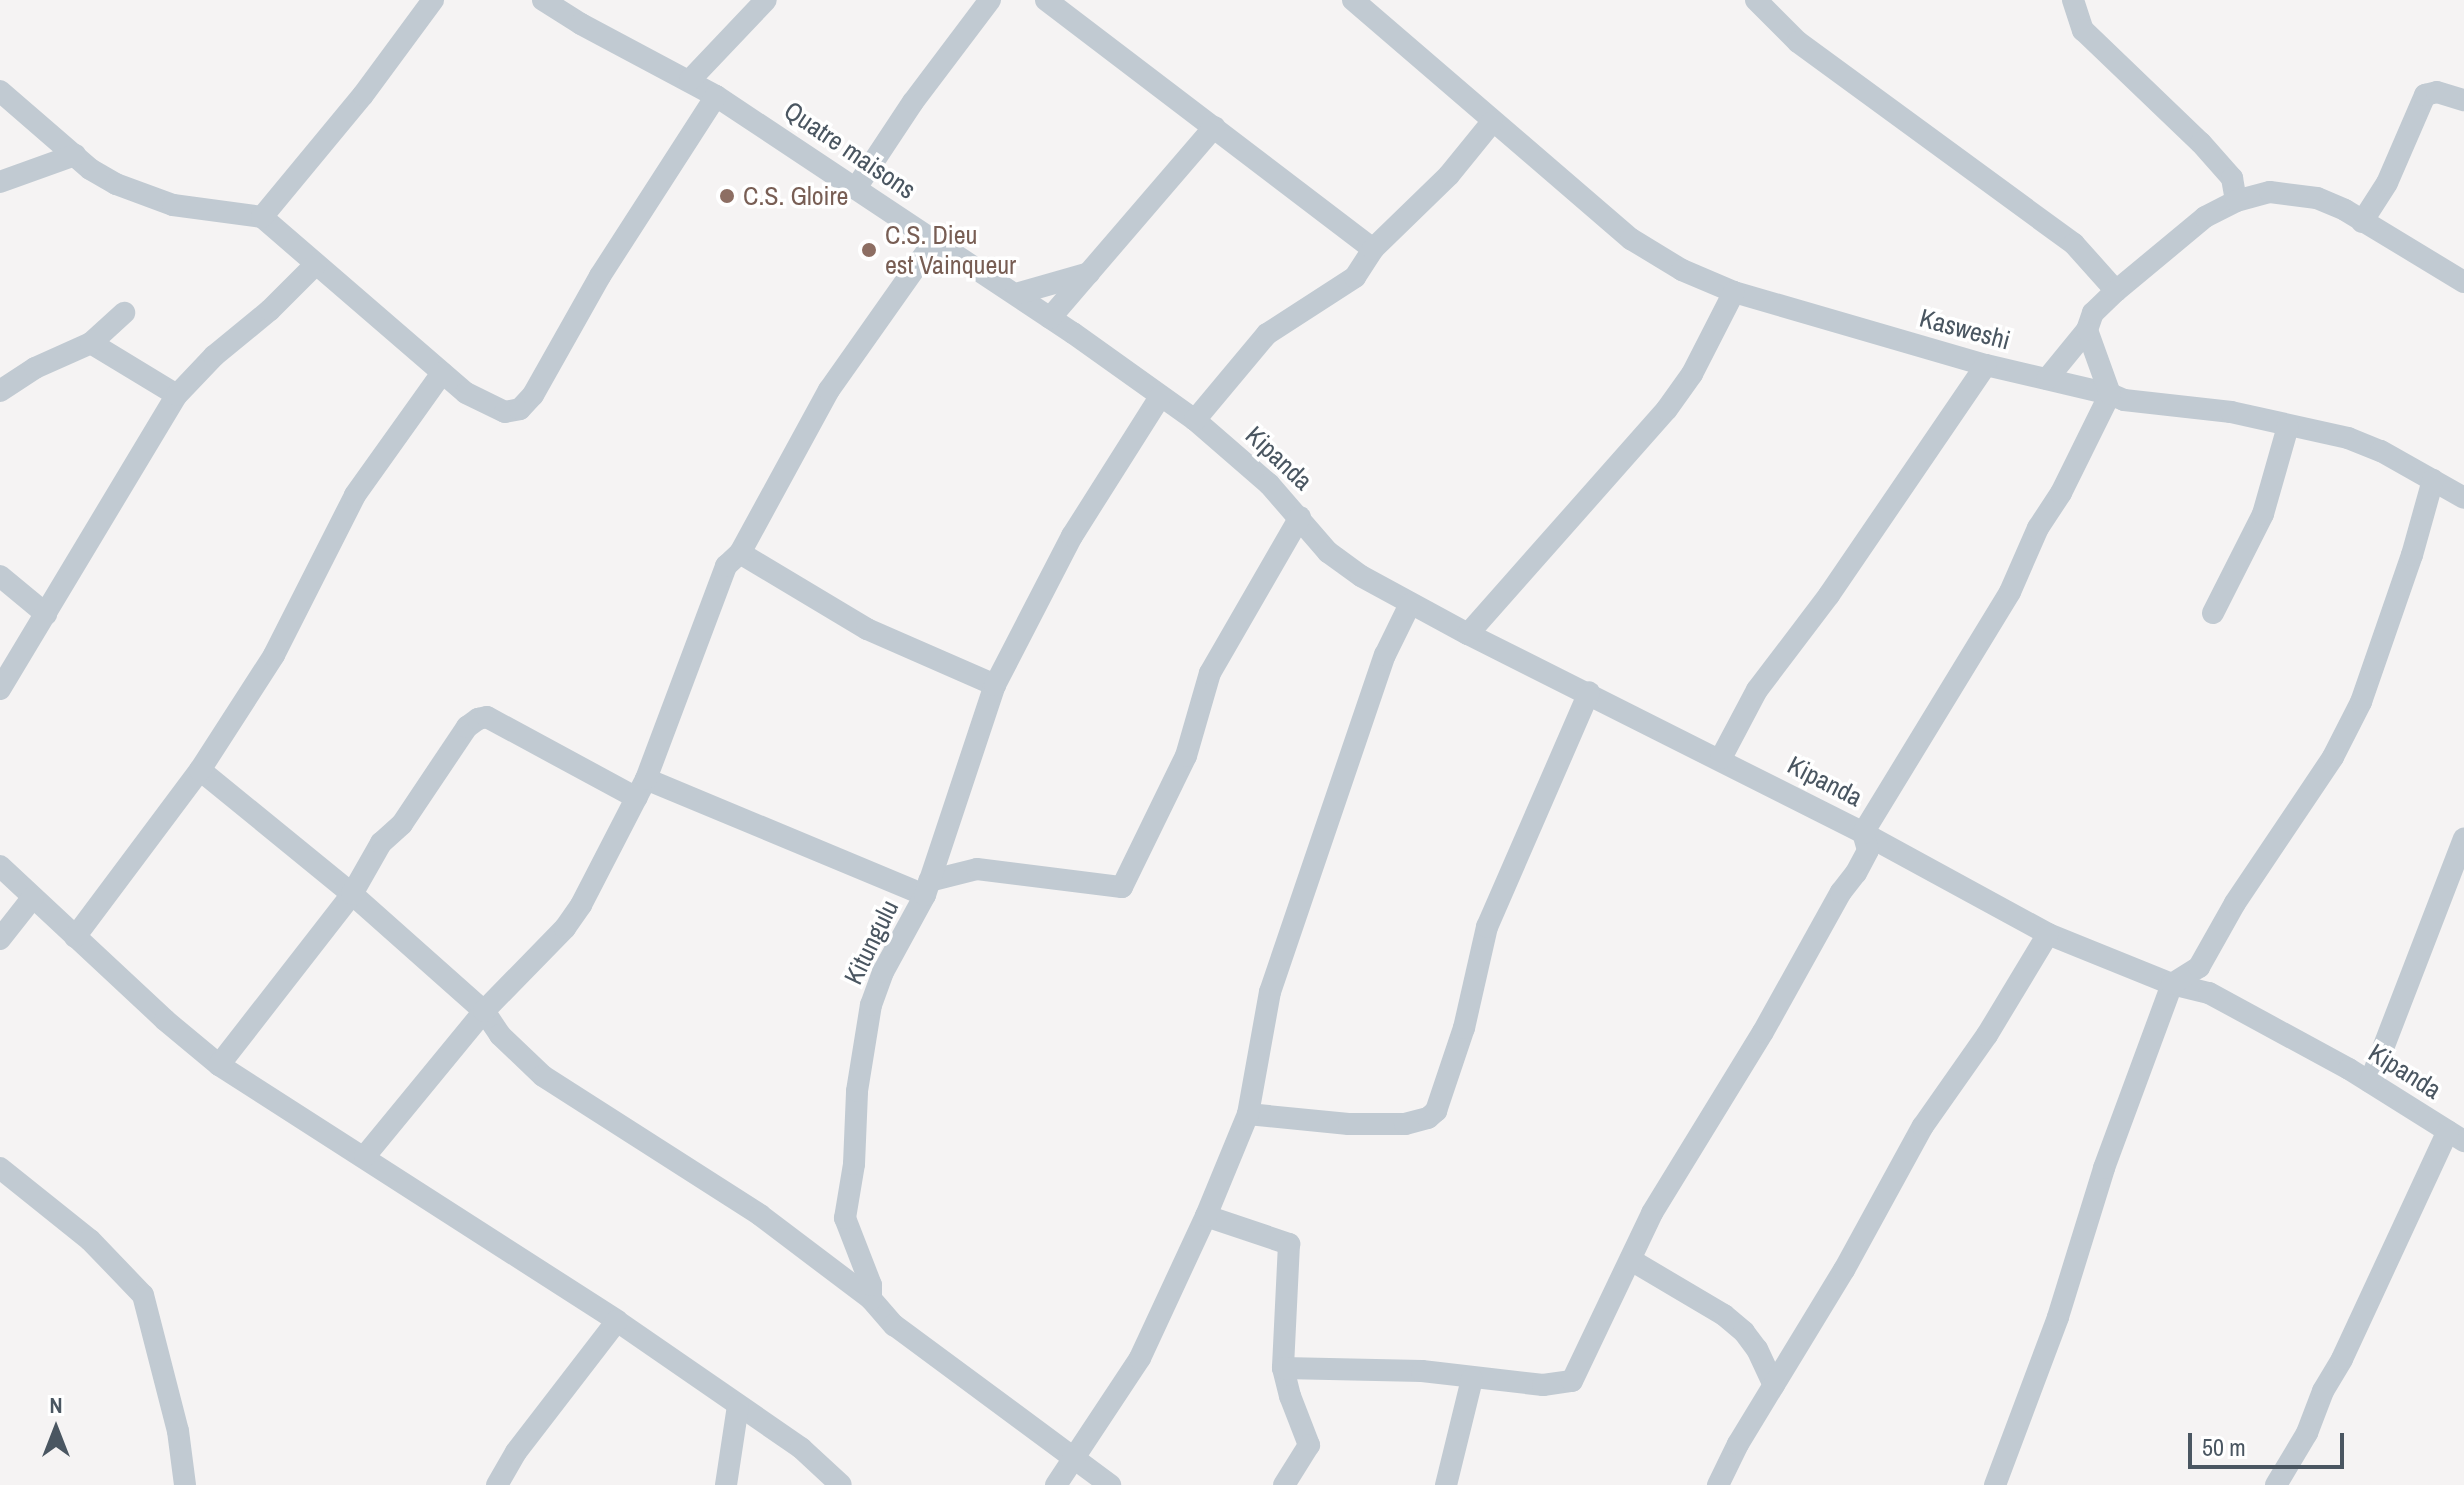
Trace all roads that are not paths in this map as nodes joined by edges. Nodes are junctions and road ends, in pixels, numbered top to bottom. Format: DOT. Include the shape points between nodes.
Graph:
graph roads {
  1 [pos="433,0"];
  2 [pos="543,0"];
  3 [pos="766,0"];
  4 [pos="990,0"];
  5 [pos="1046,0"];
  6 [pos="1353,0"];
  7 [pos="1756,0"];
  8 [pos="2073,0"];
  9 [pos="690,80"];
  10 [pos="0,91"];
  11 [pos="716,96"];
  12 [pos="2464,100"];
  13 [pos="1492,122"];
  14 [pos="1214,127"];
  15 [pos="75,155"];
  16 [pos="0,182"];
  17 [pos="856,188"];
  18 [pos="2236,201"];
  19 [pos="262,217"];
  20 [pos="2362,222"];
  21 [pos="934,241"];
  22 [pos="1373,249"];
  23 [pos="315,265"];
  24 [pos="1089,273"];
  25 [pos="2464,282"];
  26 [pos="2116,291"];
  27 [pos="1734,292"];
  28 [pos="1016,294"];
  29 [pos="124,313"];
  30 [pos="1050,318"];
  31 [pos="2087,330"];
  32 [pos="91,343"];
  33 [pos="1986,365"];
  34 [pos="442,373"];
  35 [pos="2047,379"];
  36 [pos="0,391"];
  37 [pos="2110,394"];
  38 [pos="177,395"];
  39 [pos="1160,397"];
  40 [pos="1195,420"];
  41 [pos="2288,426"];
  42 [pos="2433,480"];
  43 [pos="2464,498"];
  44 [pos="1300,517"];
  45 [pos="740,553"];
  46 [pos="0,576"];
  47 [pos="1410,604"];
  48 [pos="2213,613"];
  49 [pos="46,614"];
  50 [pos="1468,634"];
  51 [pos="995,685"];
  52 [pos="0,689"];
  53 [pos="1589,692"];
  54 [pos="1721,758"];
  55 [pos="200,770"];
  56 [pos="642,788"];
  57 [pos="1863,833"];
  58 [pos="2464,838"];
  59 [pos="0,866"];
  60 [pos="927,888"];
  61 [pos="352,894"];
  62 [pos="33,897"];
  63 [pos="2048,934"];
  64 [pos="75,937"];
  65 [pos="0,939"];
  66 [pos="2172,984"];
  67 [pos="484,1011"];
  68 [pos="219,1065"];
  69 [pos="2370,1082"];
  70 [pos="1248,1114"];
  71 [pos="2456,1136"];
  72 [pos="365,1156"];
  73 [pos="0,1168"];
  74 [pos="1206,1216"];
  75 [pos="848,1232"];
  76 [pos="1631,1260"];
  77 [pos="822,1262"];
  78 [pos="871,1299"];
  79 [pos="617,1321"];
  80 [pos="1283,1368"];
  81 [pos="1472,1379"];
  82 [pos="1774,1385"];
  83 [pos="738,1406"];
  84 [pos="1074,1461"];
  85 [pos="185,1485"];
  86 [pos="497,1485"];
  87 [pos="726,1485"];
  88 [pos="841,1485"];
  89 [pos="1056,1485"];
  90 [pos="1110,1485"];
  91 [pos="1284,1485"];
  92 [pos="1446,1485"];
  93 [pos="1718,1485"];
  94 [pos="1995,1485"];
  95 [pos="2276,1485"];
  1 -- 19 [label="street"];
  2 -- 9 [label="street, Quatre maisons"];
  3 -- 9 [label="street"];
  4 -- 17 [label="street"];
  5 -- 14 [label="street"];
  6 -- 13 [label="street, Kasweshi"];
  7 -- 26 [label="street" via="1798,42 2074,244"];
  8 -- 18 [label="street" via="2083,30 2232,178"];
  9 -- 11 [label="street, Quatre maisons"];
  10 -- 15 [label="street"];
  11 -- 17 [label="street, Quatre maisons"];
  11 -- 34 [label="street" via="600,276 529,401 505,412 484,405"];
  12 -- 20 [label="street" via="2437,92 2425,95 2387,183"];
  13 -- 22 [label="street" via="1449,175"];
  13 -- 27 [label="street, Kasweshi" via="1631,239 1682,270"];
  14 -- 22 [label="street"];
  14 -- 24 [label="street"];
  15 -- 16 [label="street"];
  15 -- 19 [label="street" via="116,184 148,197"];
  17 -- 21 [label="street, Quatre maisons"];
  18 -- 20 [label="street" via="2292,192 2317,198"];
  18 -- 26 [label="street" via="2205,217"];
  19 -- 23 [label="street"];
  20 -- 25 [label="street"];
  21 -- 28 [label="street, Quatre maisons"];
  21 -- 45 [label="street" via="829,390"];
  22 -- 40 [label="street" via="1355,277 1267,334"];
  23 -- 34 [label="street"];
  23 -- 38 [label="street"];
  24 -- 28 [label="street"];
  24 -- 30 [label="street"];
  26 -- 31 [label="street" via="2093,313"];
  27 -- 33 [label="street, Kasweshi"];
  27 -- 50 [label="street" via="1692,374 1667,409"];
  28 -- 30 [label="street, Quatre maisons"];
  29 -- 32 [label="street"];
  30 -- 39 [label="street, Quatre maisons"];
  31 -- 35 [label="street"];
  31 -- 37 [label="street"];
  32 -- 36 [label="street" via="35,368"];
  32 -- 38 [label="street"];
  33 -- 35 [label="street, Kasweshi"];
  33 -- 54 [label="street" via="1829,595 1757,690"];
  34 -- 55 [label="street" via="355,495 274,655"];
  35 -- 37 [label="street, Kasweshi"];
  37 -- 41 [label="street, Kasweshi"];
  37 -- 57 [label="street" via="2010,592"];
  38 -- 49 [label="street"];
  39 -- 40 [label="street, Quatre maisons"];
  39 -- 51 [label="street, Kitungulu" via="1072,536"];
  40 -- 44 [label="street, Kipanda"];
  41 -- 42 [label="street, Kasweshi" via="2348,438"];
  41 -- 48 [label="street" via="2263,514"];
  42 -- 43 [label="street, Kasweshi"];
  42 -- 66 [label="street" via="2361,702 2333,757 2235,903 2199,967"];
  44 -- 47 [label="street, Kipanda" via="1328,552"];
  44 -- 60 [label="street" via="1210,673 1186,756 1122,887 977,869"];
  45 -- 51 [label="street" via="867,629"];
  45 -- 56 [label="street" via="719,581"];
  46 -- 49 [label="street"];
  47 -- 50 [label="street, Kipanda"];
  47 -- 70 [label="street" via="1385,655 1283,950"];
  49 -- 52 [label="street"];
  50 -- 53 [label="street, Kipanda"];
  51 -- 60 [label="street, Kitungulu"];
  53 -- 54 [label="street, Kipanda"];
  53 -- 70 [label="street" via="1487,927 1464,1028 1436,1111 1405,1124"];
  54 -- 57 [label="street, Kipanda"];
  55 -- 61 [label="street"];
  55 -- 64 [label="street"];
  56 -- 60 [label="street"];
  56 -- 61 [label="street" via="487,717 478,719 467,727 402,824 381,843"];
  56 -- 67 [label="street" via="565,928"];
  57 -- 63 [label="street, Kipanda"];
  57 -- 76 [label="street" via="1868,850 1856,873 1652,1213"];
  58 -- 69 [label="street"];
  59 -- 62 [label="street"];
  60 -- 75 [label="street, Kitungulu" via="871,1005 857,1091"];
  61 -- 67 [label="street"];
  61 -- 68 [label="street"];
  62 -- 64 [label="street"];
  62 -- 65 [label="street"];
  63 -- 66 [label="street, Kipanda"];
  63 -- 82 [label="street" via="1923,1126"];
  64 -- 68 [label="street"];
  66 -- 69 [label="street, Kipanda" via="2209,993"];
  66 -- 94 [label="street"];
  67 -- 72 [label="street"];
  67 -- 77 [label="street" via="500,1035 543,1076 760,1215"];
  68 -- 72 [label="street"];
  69 -- 71 [label="street, Kipanda"];
  70 -- 74 [label="street"];
  71 -- 95 [label="street"];
  72 -- 79 [label="street"];
  73 -- 85 [label="street" via="90,1240 143,1295 178,1431"];
  74 -- 80 [label="street" via="1289,1244"];
  74 -- 84 [label="street" via="1140,1358"];
  75 -- 77 [label="street"];
  75 -- 78 [label="street, Kitungulu" via="871,1285"];
  76 -- 81 [label="street" via="1572,1381 1543,1385"];
  76 -- 82 [label="street" via="1744,1332"];
  77 -- 78 [label="street"];
  78 -- 84 [label="street, Kitungulu" via="894,1325"];
  79 -- 83 [label="street"];
  79 -- 86 [label="street" via="516,1452"];
  80 -- 81 [label="street" via="1422,1371"];
  80 -- 91 [label="street" via="1309,1445"];
  81 -- 92 [label="street"];
  82 -- 93 [label="street"];
  83 -- 87 [label="street"];
  83 -- 88 [label="street" via="801,1448"];
  84 -- 89 [label="street"];
  84 -- 90 [label="street, Kitungulu"];
}
